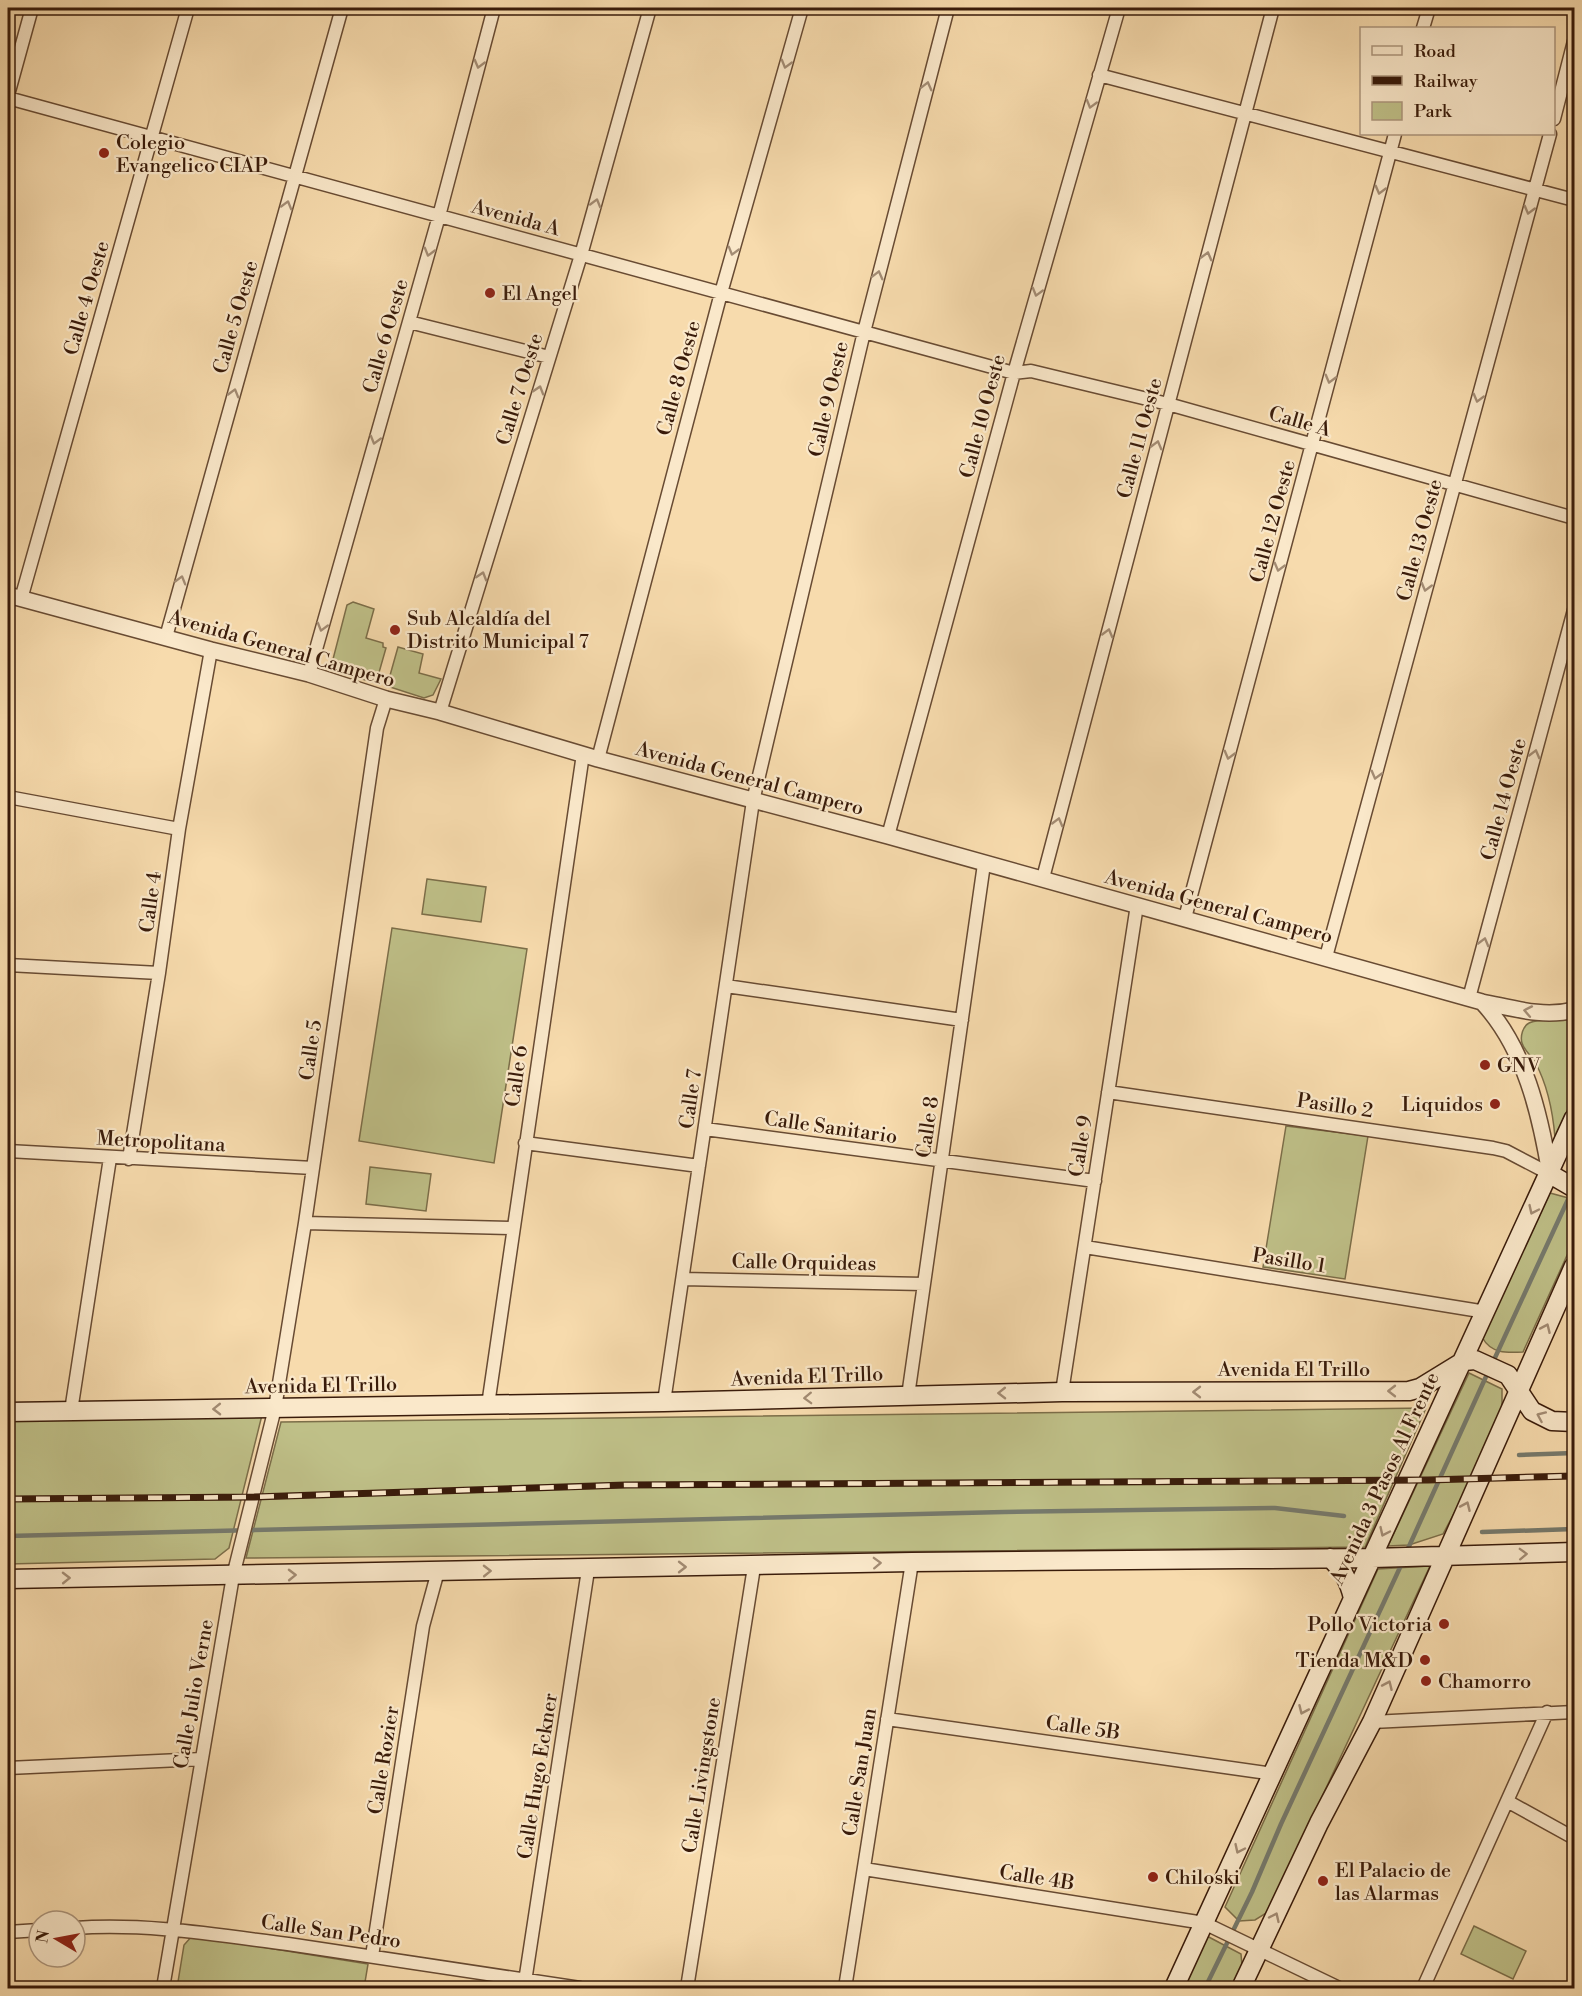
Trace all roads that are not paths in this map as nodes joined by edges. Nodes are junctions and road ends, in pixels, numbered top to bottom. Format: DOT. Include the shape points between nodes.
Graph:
graph roads {
  1 [pos="32,8"];
  2 [pos="188,8"];
  3 [pos="342,8"];
  4 [pos="494,8"];
  5 [pos="650,8"];
  6 [pos="802,8"];
  7 [pos="948,8"];
  8 [pos="1119,8"];
  9 [pos="1273,8"];
  10 [pos="1429,8"];
  11 [pos="1423,27"];
  12 [pos="1575,41"];
  13 [pos="1099,75"];
  14 [pos="8,96"];
  15 [pos="1244,113"];
  16 [pos="1555,115"];
  17 [pos="1395,135"];
  18 [pos="1550,135"];
  19 [pos="151,137"];
  20 [pos="1390,152"];
  21 [pos="295,176"];
  22 [pos="1535,190"];
  23 [pos="1575,200"];
  24 [pos="439,216"];
  25 [pos="581,255"];
  26 [pos="721,293"];
  27 [pos="409,322"];
  28 [pos="864,332"];
  29 [pos="549,357"];
  30 [pos="1014,373"];
  31 [pos="1168,404"];
  32 [pos="1312,445"];
  33 [pos="1454,484"];
  34 [pos="1575,518"];
  35 [pos="14,597"];
  36 [pos="1575,610"];
  37 [pos="166,637"];
  38 [pos="212,650"];
  39 [pos="309,674"];
  40 [pos="386,699"];
  41 [pos="440,712"];
  42 [pos="591,757"];
  43 [pos="8,797"];
  44 [pos="753,801"];
  45 [pos="179,829"];
  46 [pos="888,836"];
  47 [pos="984,864"];
  48 [pos="1043,878"];
  49 [pos="1137,905"];
  50 [pos="1185,918"];
  51 [pos="1326,957"];
  52 [pos="8,965"];
  53 [pos="159,973"];
  54 [pos="726,986"];
  55 [pos="1476,1000"];
  56 [pos="1575,1010"];
  57 [pos="962,1020"];
  58 [pos="1108,1092"];
  59 [pos="1575,1119"];
  60 [pos="705,1129"];
  61 [pos="525,1143"];
  62 [pos="8,1151"];
  63 [pos="110,1158"];
  64 [pos="129,1159"];
  65 [pos="941,1162"];
  66 [pos="699,1166"];
  67 [pos="313,1168"];
  68 [pos="1095,1181"];
  69 [pos="1562,1181"];
  70 [pos="305,1223"];
  71 [pos="513,1228"];
  72 [pos="1084,1247"];
  73 [pos="1575,1266"];
  74 [pos="683,1279"];
  75 [pos="924,1284"];
  76 [pos="1486,1312"];
  77 [pos="1469,1360"];
  78 [pos="1062,1392"];
  79 [pos="1518,1392"];
  80 [pos="908,1396"];
  81 [pos="664,1402"];
  82 [pos="488,1405"];
  83 [pos="275,1408"];
  84 [pos="71,1411"];
  85 [pos="8,1412"];
  86 [pos="1575,1422"];
  87 [pos="1575,1552"];
  88 [pos="1444,1556"];
  89 [pos="1330,1558"];
  90 [pos="1378,1558"];
  91 [pos="912,1562"];
  92 [pos="754,1567"];
  93 [pos="588,1570"];
  94 [pos="438,1571"];
  95 [pos="234,1572"];
  96 [pos="8,1579"];
  97 [pos="1353,1598"];
  98 [pos="1547,1712"];
  99 [pos="1575,1712"];
  100 [pos="887,1719"];
  101 [pos="1371,1722"];
  102 [pos="202,1759"];
  103 [pos="8,1768"];
  104 [pos="1274,1774"];
  105 [pos="1507,1801"];
  106 [pos="1575,1838"];
  107 [pos="864,1869"];
  108 [pos="1210,1926"];
  109 [pos="87,1927"];
  110 [pos="173,1929"];
  111 [pos="27,1931"];
  112 [pos="8,1932"];
  113 [pos="1252,1945"];
  114 [pos="372,1956"];
  115 [pos="525,1984"];
  116 [pos="163,1989"];
  117 [pos="580,1989"];
  118 [pos="687,1989"];
  119 [pos="845,1989"];
  120 [pos="1174,1989"];
  121 [pos="1241,1989"];
  122 [pos="1339,1989"];
  123 [pos="1423,1989"];
  1 -- 14 [label="street"];
  2 -- 19 [label="street, Calle 4 Oeste"];
  3 -- 21 [label="street, Calle 5 Oeste"];
  4 -- 24 [label="street, Calle 6 Oeste, one-way"];
  25 -- 5 [label="street, Calle 7 Oeste, one-way"];
  6 -- 26 [label="street, Calle 8 Oeste, one-way"];
  28 -- 7 [label="street, Calle 9 Oeste, one-way"];
  8 -- 13 [label="street, Calle 10 Oeste"];
  9 -- 15 [label="street, Calle 11 Oeste"];
  10 -- 11 [label="street"];
  12 -- 16 [label="street"];
  13 -- 15 [label="street"];
  13 -- 30 [label="street, Calle 10 Oeste, one-way"];
  14 -- 19 [label="street, Avenida A"];
  15 -- 20 [label="street"];
  31 -- 15 [label="street, Calle 11 Oeste, one-way"];
  17 -- 20 [label="street, Calle 12 Oeste"];
  18 -- 22 [label="street, Calle 13 Oeste"];
  19 -- 21 [label="street, Avenida A"];
  19 -- 35 [label="street, Calle 4 Oeste"];
  20 -- 22 [label="street"];
  20 -- 32 [label="street, Calle 12 Oeste, one-way"];
  21 -- 24 [label="street, Avenida A"];
  37 -- 21 [label="street, Calle 5 Oeste, one-way"];
  22 -- 23 [label="street"];
  22 -- 33 [label="street, Calle 13 Oeste, one-way"];
  24 -- 25 [label="street, Avenida A"];
  24 -- 27 [label="street, Calle 6 Oeste, one-way"];
  25 -- 26 [label="street, Avenida A"];
  25 -- 29 [label="street, Calle 7 Oeste"];
  26 -- 28 [label="street, Avenida A"];
  26 -- 42 [label="street, Calle 8 Oeste"];
  27 -- 29 [label="street"];
  27 -- 39 [label="street, Calle 6 Oeste, one-way"];
  28 -- 30 [label="street, Avenida A"];
  28 -- 44 [label="street, Calle 9 Oeste"];
  41 -- 29 [label="street, Calle 7 Oeste, one-way"];
  30 -- 31 [label="street, Calle A" via="1031,371"];
  30 -- 46 [label="street, Calle 10 Oeste"];
  31 -- 32 [label="street, Calle A"];
  48 -- 31 [label="street, Calle 11 Oeste, one-way"];
  32 -- 33 [label="street, Calle A"];
  32 -- 50 [label="street, Calle 12 Oeste, one-way"];
  33 -- 34 [label="street, Calle A"];
  33 -- 51 [label="street, Calle 13 Oeste, one-way"];
  35 -- 37 [label="street, Avenida General Campero"];
  55 -- 36 [label="street, Calle 14 Oeste, one-way"];
  37 -- 38 [label="street, Avenida General Campero"];
  38 -- 39 [label="street, Avenida General Campero"];
  38 -- 45 [label="street, Calle 4"];
  39 -- 40 [label="street, Avenida General Campero"];
  40 -- 41 [label="street, Avenida General Campero"];
  40 -- 67 [label="street, Calle 5" via="377,728"];
  41 -- 42 [label="street, Avenida General Campero"];
  42 -- 44 [label="street, Avenida General Campero"];
  42 -- 61 [label="street, Calle 6"];
  43 -- 45 [label="street"];
  44 -- 46 [label="street, Avenida General Campero"];
  44 -- 54 [label="street, Calle 7"];
  45 -- 53 [label="street, Calle 4"];
  46 -- 47 [label="street, Avenida General Campero"];
  47 -- 48 [label="street, Avenida General Campero"];
  47 -- 57 [label="street, Calle 8"];
  48 -- 49 [label="street, Avenida General Campero"];
  49 -- 50 [label="street, Avenida General Campero"];
  49 -- 58 [label="street, Calle 9"];
  50 -- 51 [label="street, Avenida General Campero"];
  51 -- 55 [label="street, Avenida General Campero"];
  52 -- 53 [label="street"];
  53 -- 64 [label="street, Calle 4"];
  54 -- 57 [label="street"];
  54 -- 60 [label="street, Calle 7"];
  56 -- 55 [label="street, Avenida General Campero, one-way" via="1536,1013"];
  55 -- 69 [label="street" via="1497,1018 1531,1088 1545,1141"];
  57 -- 65 [label="street, Calle 8"];
  58 -- 68 [label="street, Calle 9"];
  58 -- 69 [label="street, Pasillo 2" via="1492,1148 1506,1151"];
  59 -- 69 [label="main road, Avenida 3 Pasos Al Frente"];
  60 -- 65 [label="street, Calle Sanitario"];
  60 -- 66 [label="street, Calle 7"];
  61 -- 66 [label="street"];
  61 -- 71 [label="street, Calle 6"];
  62 -- 63 [label="street, Metropolitana"];
  63 -- 64 [label="street, Metropolitana"];
  63 -- 84 [label="street"];
  64 -- 67 [label="street, Metropolitana"];
  65 -- 68 [label="street, Calle Sanitario"];
  65 -- 75 [label="street, Calle 8"];
  66 -- 74 [label="street, Calle 7"];
  67 -- 70 [label="street, Calle 5"];
  68 -- 72 [label="street, Calle 9"];
  69 -- 76 [label="main road, Avenida 3 Pasos Al Frente, one-way"];
  70 -- 71 [label="street"];
  70 -- 83 [label="street, Calle 5"];
  71 -- 82 [label="street, Calle 6"];
  72 -- 76 [label="street, Pasillo 1"];
  72 -- 78 [label="street, Calle 9"];
  79 -- 73 [label="main road, one-way"];
  74 -- 75 [label="street, Calle Orquideas"];
  74 -- 81 [label="street, Calle 7"];
  75 -- 80 [label="street, Calle 8"];
  76 -- 77 [label="main road, Avenida 3 Pasos Al Frente"];
  77 -- 78 [label="main road, Avenida El Trillo, one-way" via="1409,1391"];
  77 -- 79 [label="main road" via="1508,1375"];
  77 -- 90 [label="main road, Avenida 3 Pasos Al Frente, one-way"];
  78 -- 80 [label="main road, Avenida El Trillo, one-way"];
  86 -- 79 [label="main road, one-way" via="1552,1421 1532,1412"];
  88 -- 79 [label="main road, one-way"];
  80 -- 81 [label="main road, Avenida El Trillo, one-way"];
  81 -- 82 [label="main road, Avenida El Trillo"];
  82 -- 83 [label="main road, Avenida El Trillo"];
  83 -- 84 [label="main road, Avenida El Trillo, one-way"];
  83 -- 95 [label="street, Calle Julio Verne"];
  84 -- 85 [label="main road, Avenida El Trillo"];
  88 -- 87 [label="main road, one-way"];
  88 -- 90 [label="main road"];
  101 -- 88 [label="main road, one-way"];
  89 -- 90 [label="main road"];
  89 -- 91 [label="main road"];
  89 -- 97 [label="main road" via="1341,1569"];
  90 -- 97 [label="main road, Avenida 3 Pasos Al Frente"];
  92 -- 91 [label="main road, one-way"];
  91 -- 100 [label="street, Calle San Juan"];
  93 -- 92 [label="main road, one-way"];
  92 -- 118 [label="street, Calle Livingstone"];
  94 -- 93 [label="main road, one-way"];
  93 -- 115 [label="street, Calle Hugo Eckner"];
  95 -- 94 [label="main road, one-way"];
  94 -- 114 [label="street, Calle Rozier" via="423,1626"];
  96 -- 95 [label="main road, one-way"];
  95 -- 102 [label="street, Calle Julio Verne"];
  97 -- 104 [label="main road, Avenida 3 Pasos Al Frente, one-way"];
  98 -- 99 [label="street"];
  98 -- 101 [label="street"];
  98 -- 105 [label="street"];
  100 -- 104 [label="street, Calle 5B"];
  100 -- 107 [label="street, Calle San Juan"];
  113 -- 101 [label="main road, one-way"];
  102 -- 103 [label="street"];
  102 -- 110 [label="street, Calle Julio Verne"];
  104 -- 108 [label="main road, Avenida 3 Pasos Al Frente, one-way"];
  105 -- 106 [label="street"];
  105 -- 123 [label="street"];
  107 -- 108 [label="street, Calle 4B"];
  107 -- 119 [label="street, Calle San Juan"];
  108 -- 113 [label="street, Calle 4B"];
  108 -- 120 [label="main road, Avenida 3 Pasos Al Frente"];
  109 -- 110 [label="street, Calle San Pedro"];
  110 -- 114 [label="street, Calle San Pedro"];
  110 -- 116 [label="street, Calle Julio Verne"];
  111 -- 112 [label="street"];
  113 -- 121 [label="main road"];
  113 -- 122 [label="street, Calle 4B"];
  114 -- 115 [label="street, Calle San Pedro"];
  115 -- 117 [label="street, Calle San Pedro"];
}
